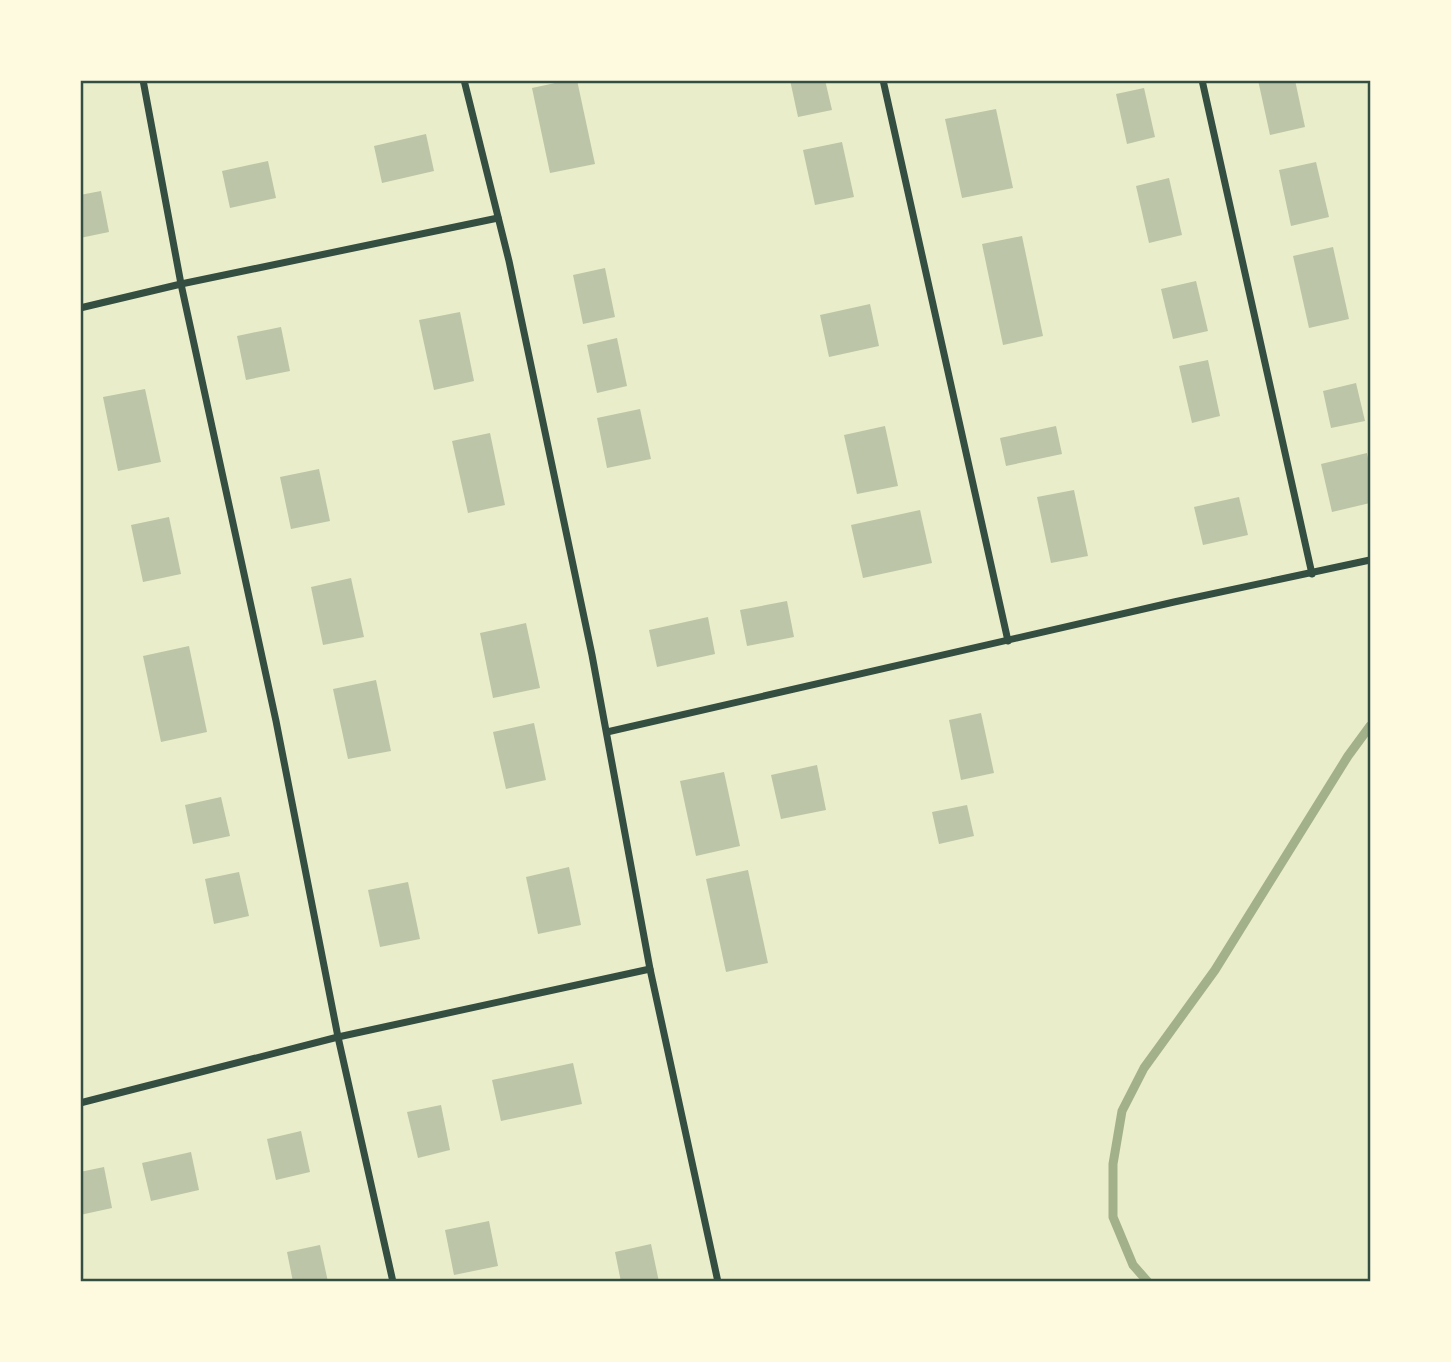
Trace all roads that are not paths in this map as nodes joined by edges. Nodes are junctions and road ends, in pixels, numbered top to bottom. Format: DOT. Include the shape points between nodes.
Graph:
graph roads {
  1 [pos="143,80"];
  2 [pos="464,80"];
  3 [pos="883,80"];
  4 [pos="1202,80"];
  5 [pos="498,218"];
  6 [pos="181,284"];
  7 [pos="80,309"];
  8 [pos="1370,560"];
  9 [pos="1312,574"];
  10 [pos="1008,640"];
  11 [pos="607,732"];
  12 [pos="650,969"];
  13 [pos="338,1037"];
  14 [pos="80,1103"];
  15 [pos="393,1282"];
  16 [pos="718,1282"];
  1 -- 6 [label="street"];
  2 -- 5 [label="street"];
  3 -- 10 [label="street"];
  4 -- 9 [label="street"];
  5 -- 6 [label="street"];
  5 -- 11 [label="street"];
  6 -- 7 [label="street"];
  6 -- 13 [label="street" via="276,721"];
  8 -- 9 [label="street"];
  9 -- 10 [label="street"];
  10 -- 11 [label="street"];
  11 -- 12 [label="street"];
  12 -- 13 [label="street"];
  12 -- 16 [label="street"];
  13 -- 14 [label="street"];
  13 -- 15 [label="street"];
}
